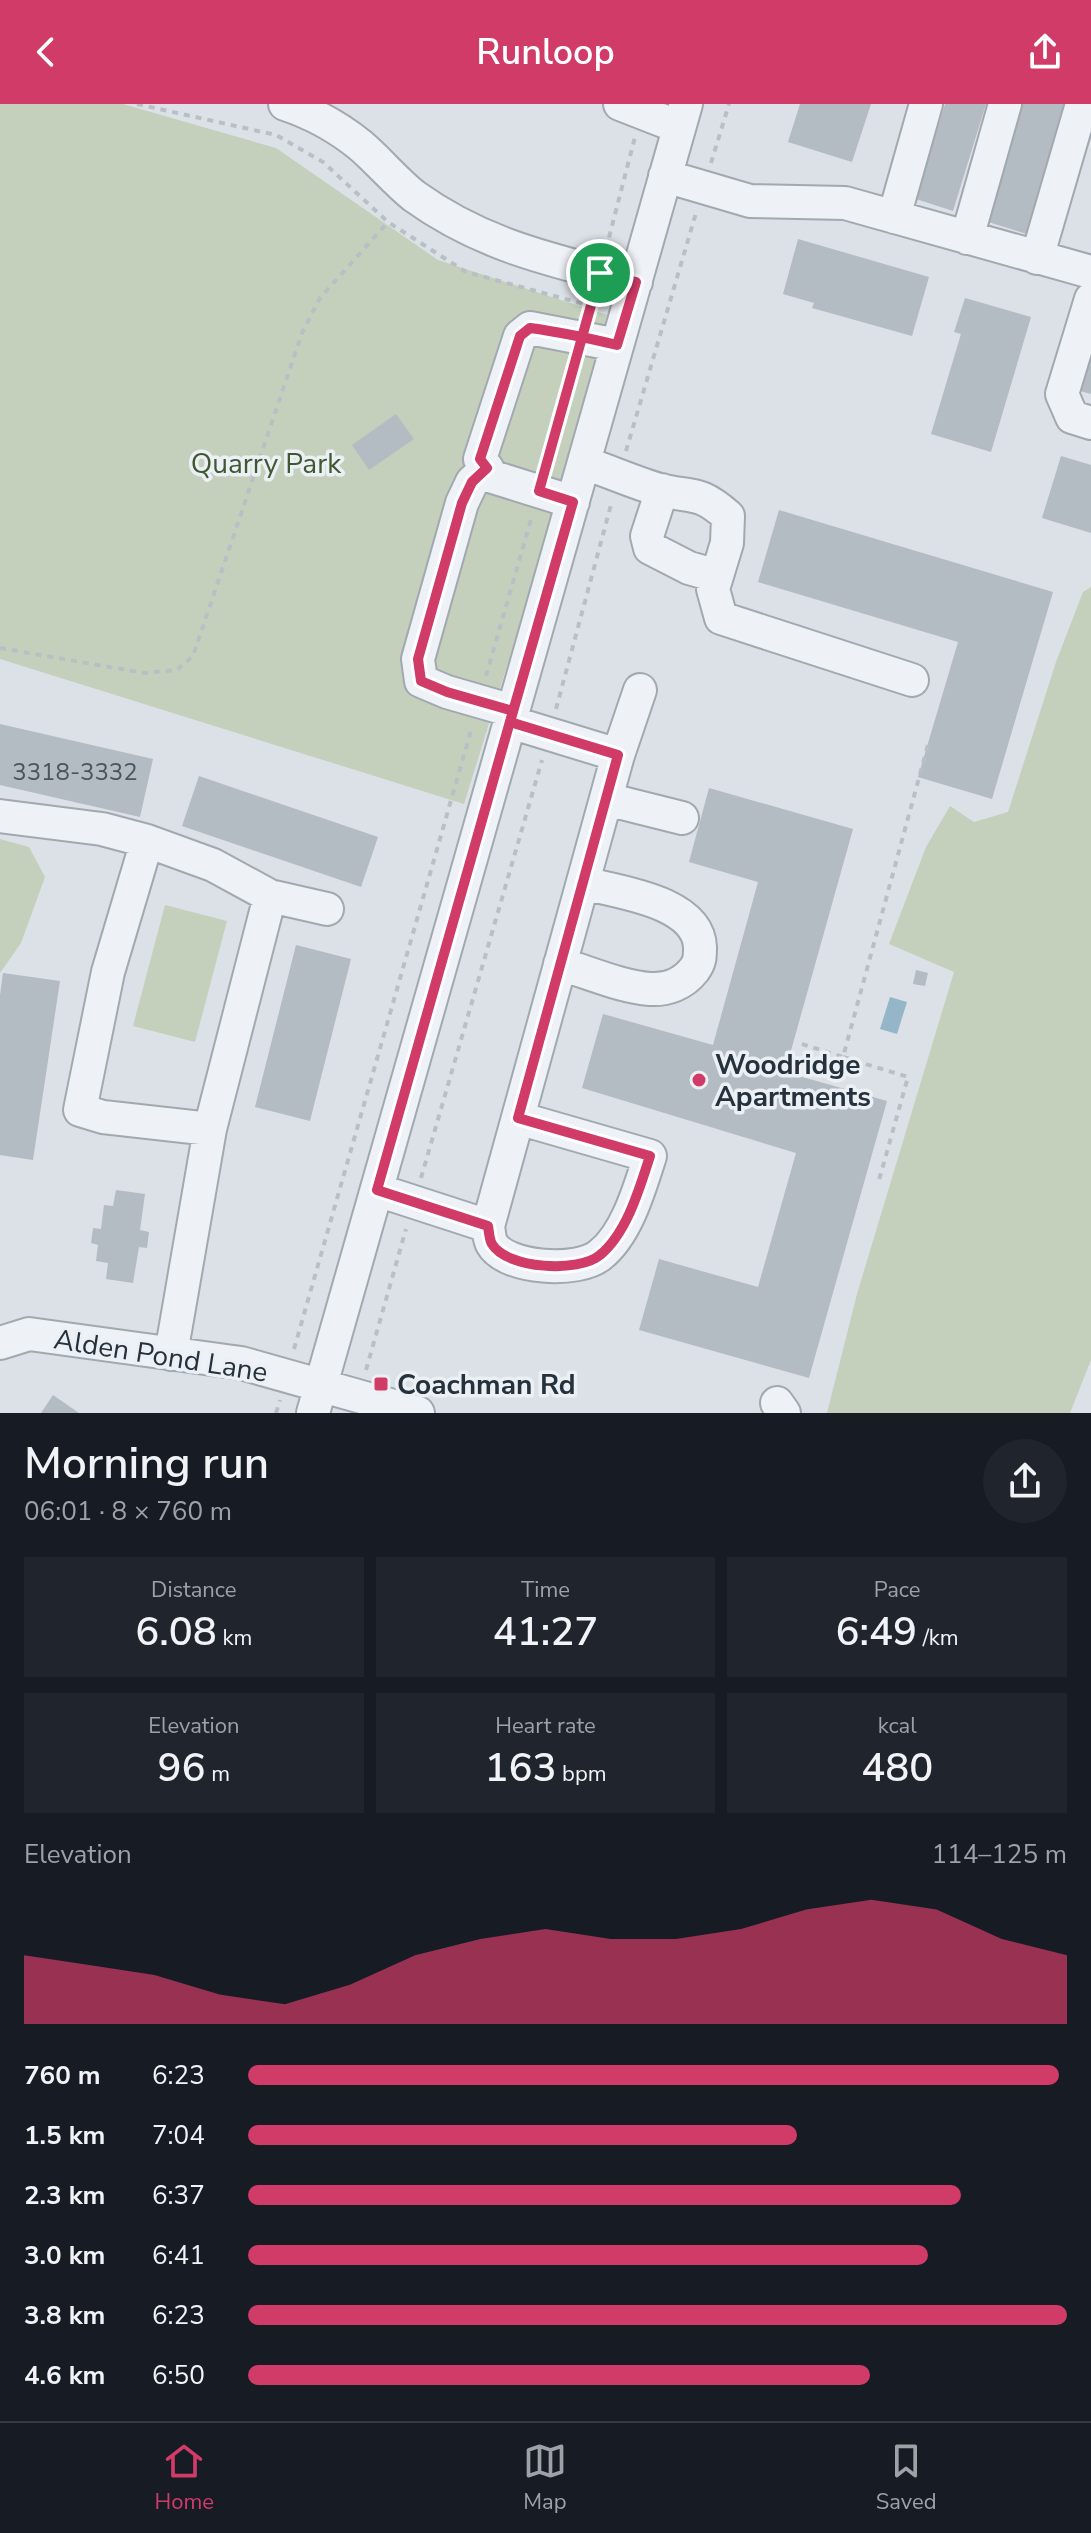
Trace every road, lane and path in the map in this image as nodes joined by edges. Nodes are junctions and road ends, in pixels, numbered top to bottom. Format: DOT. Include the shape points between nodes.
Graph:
graph roads {
  1 [pos="137,104"];
  2 [pos="285,104"];
  3 [pos="926,104"];
  4 [pos="1005,104"];
  5 [pos="1082,104"];
  6 [pos="631,109"];
  7 [pos="682,116"];
  8 [pos="665,176"];
  9 [pos="894,217"];
  10 [pos="388,222"];
  11 [pos="967,238"];
  12 [pos="1037,258"];
  13 [pos="1091,272"];
  14 [pos="600,273"];
  15 [pos="636,282"];
  16 [pos="1091,299"];
  17 [pos="587,321"];
  18 [pos="617,345"];
  19 [pos="1091,423"];
  20 [pos="584,463"];
  21 [pos="487,468"];
  22 [pos="662,490"];
  23 [pos="539,491"];
  24 [pos="573,502"];
  25 [pos="717,576"];
  26 [pos="0,648"];
  27 [pos="912,680"];
  28 [pos="640,690"];
  29 [pos="479,702"];
  30 [pos="511,717"];
  31 [pos="929,741"];
  32 [pos="618,755"];
  33 [pos="606,799"];
  34 [pos="0,816"];
  35 [pos="682,818"];
  36 [pos="147,841"];
  37 [pos="583,883"];
  38 [pos="270,896"];
  39 [pos="327,909"];
  40 [pos="560,964"];
  41 [pos="802,1044"];
  42 [pos="843,1057"];
  43 [pos="518,1118"];
  44 [pos="210,1129"];
  45 [pos="879,1180"];
  46 [pos="377,1190"];
  47 [pos="488,1226"];
  48 [pos="0,1343"];
  49 [pos="171,1354"];
  50 [pos="287,1375"];
  51 [pos="317,1399"];
  52 [pos="276,1413"];
  53 [pos="418,1413"];
  1 -- 10 [label="path" via="276,135 323,162"];
  2 -- 14 [label="street" via="307,111 359,144 413,195 476,235"];
  3 -- 9 [label="street"];
  4 -- 11 [label="street"];
  5 -- 12 [label="street"];
  6 -- 7 [label="street"];
  6 -- 14 [label="path"];
  7 -- 8 [label="street"];
  8 -- 9 [label="street" via="750,201 845,203"];
  8 -- 15 [label="street"];
  9 -- 11 [label="street"];
  10 -- 17 [label="path" via="466,272"];
  10 -- 26 [label="path" via="320,298 302,333 193,656 177,670 144,673"];
  11 -- 12 [label="street"];
  12 -- 13 [label="street"];
  14 -- 15 [label="street"];
  14 -- 17 [label="path"];
  15 -- 18 [label="street"];
  16 -- 19 [label="street" via="1062,394 1072,417"];
  17 -- 18 [label="street"];
  17 -- 21 [label="street" via="530,328 520,336 480,459"];
  17 -- 23 [label="path"];
  18 -- 20 [label="street"];
  20 -- 22 [label="street"];
  20 -- 24 [label="street"];
  21 -- 23 [label="street" via="493,477"];
  21 -- 29 [label="street" via="472,482 462,503 418,659 421,681"];
  22 -- 25 [label="street" via="647,536 650,548"];
  22 -- 25 [label="street" via="711,500 728,516"];
  23 -- 24 [label="street"];
  23 -- 29 [label="path"];
  24 -- 30 [label="street"];
  25 -- 27 [label="street" via="713,589 721,618"];
  28 -- 32 [label="street"];
  29 -- 30 [label="street"];
  29 -- 50 [label="path"];
  30 -- 32 [label="street"];
  30 -- 46 [label="street"];
  31 -- 42 [label="path"];
  32 -- 33 [label="street"];
  33 -- 35 [label="street"];
  33 -- 37 [label="street"];
  34 -- 36 [label="street" via="102,829"];
  36 -- 38 [label="street" via="213,865"];
  36 -- 44 [label="street" via="108,972 80,1110"];
  37 -- 40 [label="street"];
  37 -- 40 [label="street" via="665,904 685,917 700,940 700,959 692,973 671,988 648,989"];
  38 -- 39 [label="street"];
  38 -- 44 [label="street"];
  40 -- 43 [label="street"];
  41 -- 42 [label="path"];
  42 -- 45 [label="path" via="908,1077"];
  43 -- 47 [label="street"];
  43 -- 47 [label="street" via="650,1156 620,1228 599,1257 539,1267 502,1255 491,1243"];
  44 -- 49 [label="street"];
  46 -- 47 [label="street"];
  46 -- 51 [label="street"];
  48 -- 49 [label="street, Alden Pond Lane" via="29,1334"];
  49 -- 50 [label="street, Alden Pond Lane"];
  50 -- 51 [label="street, Alden Pond Lane"];
  50 -- 52 [label="path"];
  51 -- 53 [label="street, Alden Pond Lane"];
}
